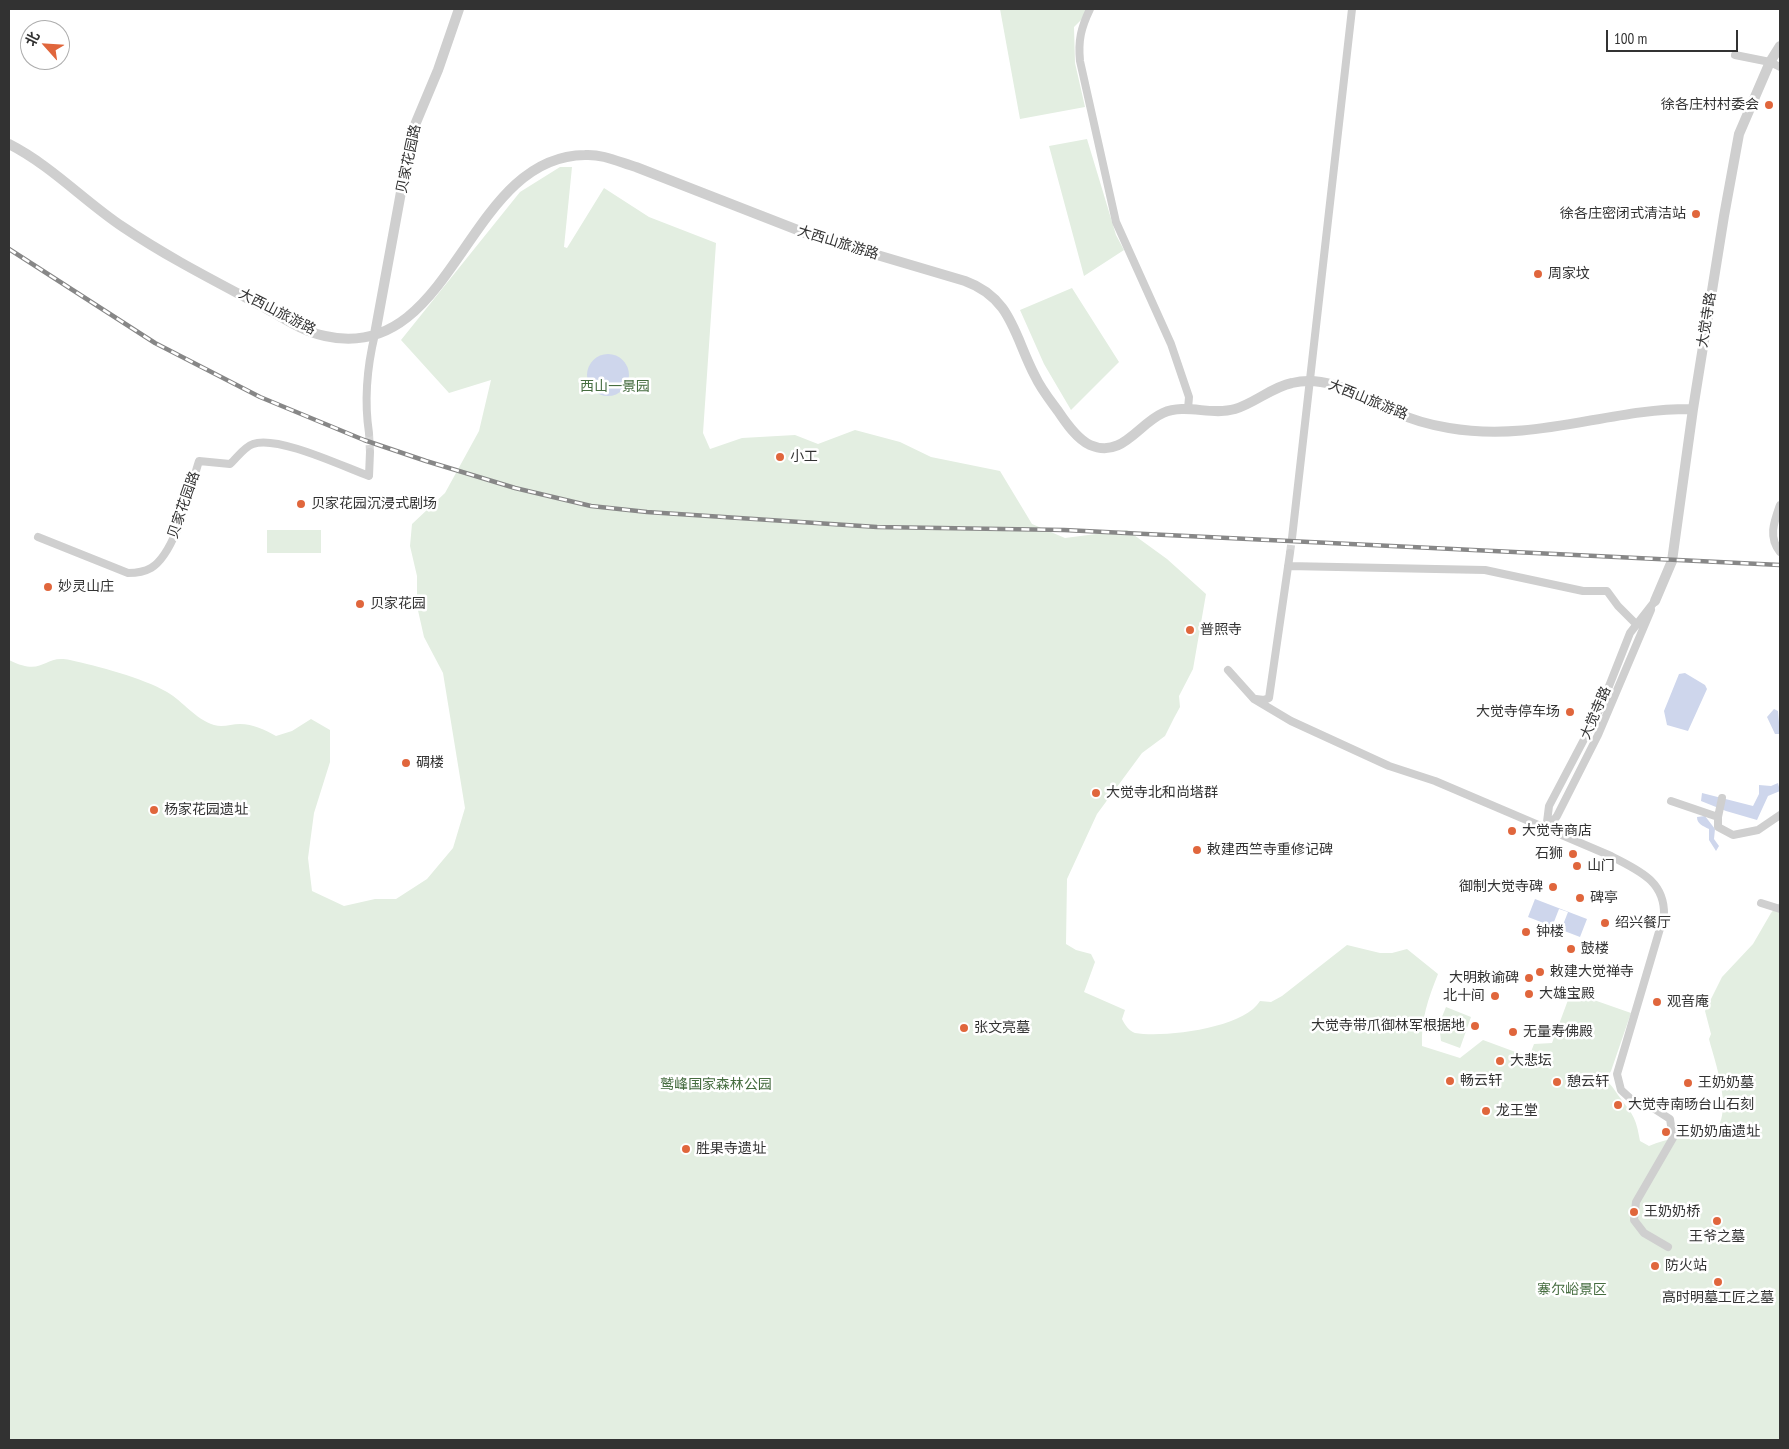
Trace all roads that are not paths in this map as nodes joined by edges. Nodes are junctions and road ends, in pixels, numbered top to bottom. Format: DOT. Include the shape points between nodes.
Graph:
graph roads {
  1 [pos="459,9"];
  2 [pos="1090,9"];
  3 [pos="1352,9"];
  4 [pos="1780,46"];
  5 [pos="1734,55"];
  6 [pos="1770,62"];
  7 [pos="1780,67"];
  8 [pos="9,144"];
  9 [pos="375,334"];
  10 [pos="1309,381"];
  11 [pos="1188,409"];
  12 [pos="1693,409"];
  13 [pos="369,433"];
  14 [pos="370,452"];
  15 [pos="1780,505"];
  16 [pos="38,537"];
  17 [pos="1292,538"];
  18 [pos="1780,552"];
  19 [pos="1290,553"];
  20 [pos="1288,566"];
  21 [pos="1655,601"];
  22 [pos="1636,624"];
  23 [pos="1228,670"];
  24 [pos="1254,699"];
  25 [pos="1722,798"];
  26 [pos="1671,801"];
  27 [pos="1780,815"];
  28 [pos="1718,817"];
  29 [pos="1546,830"];
  30 [pos="1761,904"];
  31 [pos="1780,909"];
  32 [pos="1668,1247"];
  1 -- 9 [label="street, 贝家花园路" via="412,132"];
  2 -- 11 [label="street" via="1078,40 1080,61 1116,222 1171,344 1189,397"];
  3 -- 10 [label="street"];
  4 -- 6 [label="street, 大觉寺路"];
  5 -- 6 [label="street"];
  6 -- 7 [label="street"];
  6 -- 12 [label="street, 大觉寺路" via="1739,134"];
  8 -- 9 [label="street, 大西山旅游路" via="46,167 148,243 294,324 326,336 354,338"];
  9 -- 11 [label="street, 大西山旅游路" via="386,331 416,311 500,201 526,174 563,157 595,155 636,167 813,236 965,281 984,290 1000,303 1010,319 1035,377 1049,398 1076,435 1090,445 1100,448 1116,446 1160,414"];
  9 -- 13 [label="street, 贝家花园路" via="366,397"];
  10 -- 11 [label="street, 大西山旅游路" via="1281,386 1234,409 1215,412"];
  10 -- 12 [label="street, 大西山旅游路" via="1334,385 1397,413 1432,424 1478,432 1526,432 1669,409"];
  10 -- 17 [label="street"];
  12 -- 21 [label="street, 大觉寺路" via="1672,561"];
  14 -- 16 [label="street, 贝家花园路" via="369,476 292,447 272,443 247,446 230,464 199,462 166,552 153,568 144,572 128,573"];
  15 -- 18 [label="street" via="1772,540"];
  19 -- 20 [label="street"];
  20 -- 22 [label="street" via="1485,570 1583,591 1607,591"];
  20 -- 24 [label="street" via="1269,698"];
  21 -- 22 [label="street, 大觉寺路"];
  21 -- 29 [label="street, 大觉寺路" via="1598,735 1559,812"];
  22 -- 29 [label="street, 大觉寺路" via="1587,736 1549,806"];
  23 -- 24 [label="street"];
  24 -- 29 [label="street" via="1291,721 1389,766 1435,781"];
  25 -- 28 [label="street"];
  26 -- 28 [label="street"];
  27 -- 28 [label="street" via="1758,830 1733,835 1718,827"];
  29 -- 32 [label="street" via="1639,870 1656,885 1665,902 1664,915 1617,1074 1621,1090 1633,1101 1670,1119 1673,1138 1636,1202 1634,1220 1644,1233"];
  30 -- 31 [label="street"];
}
